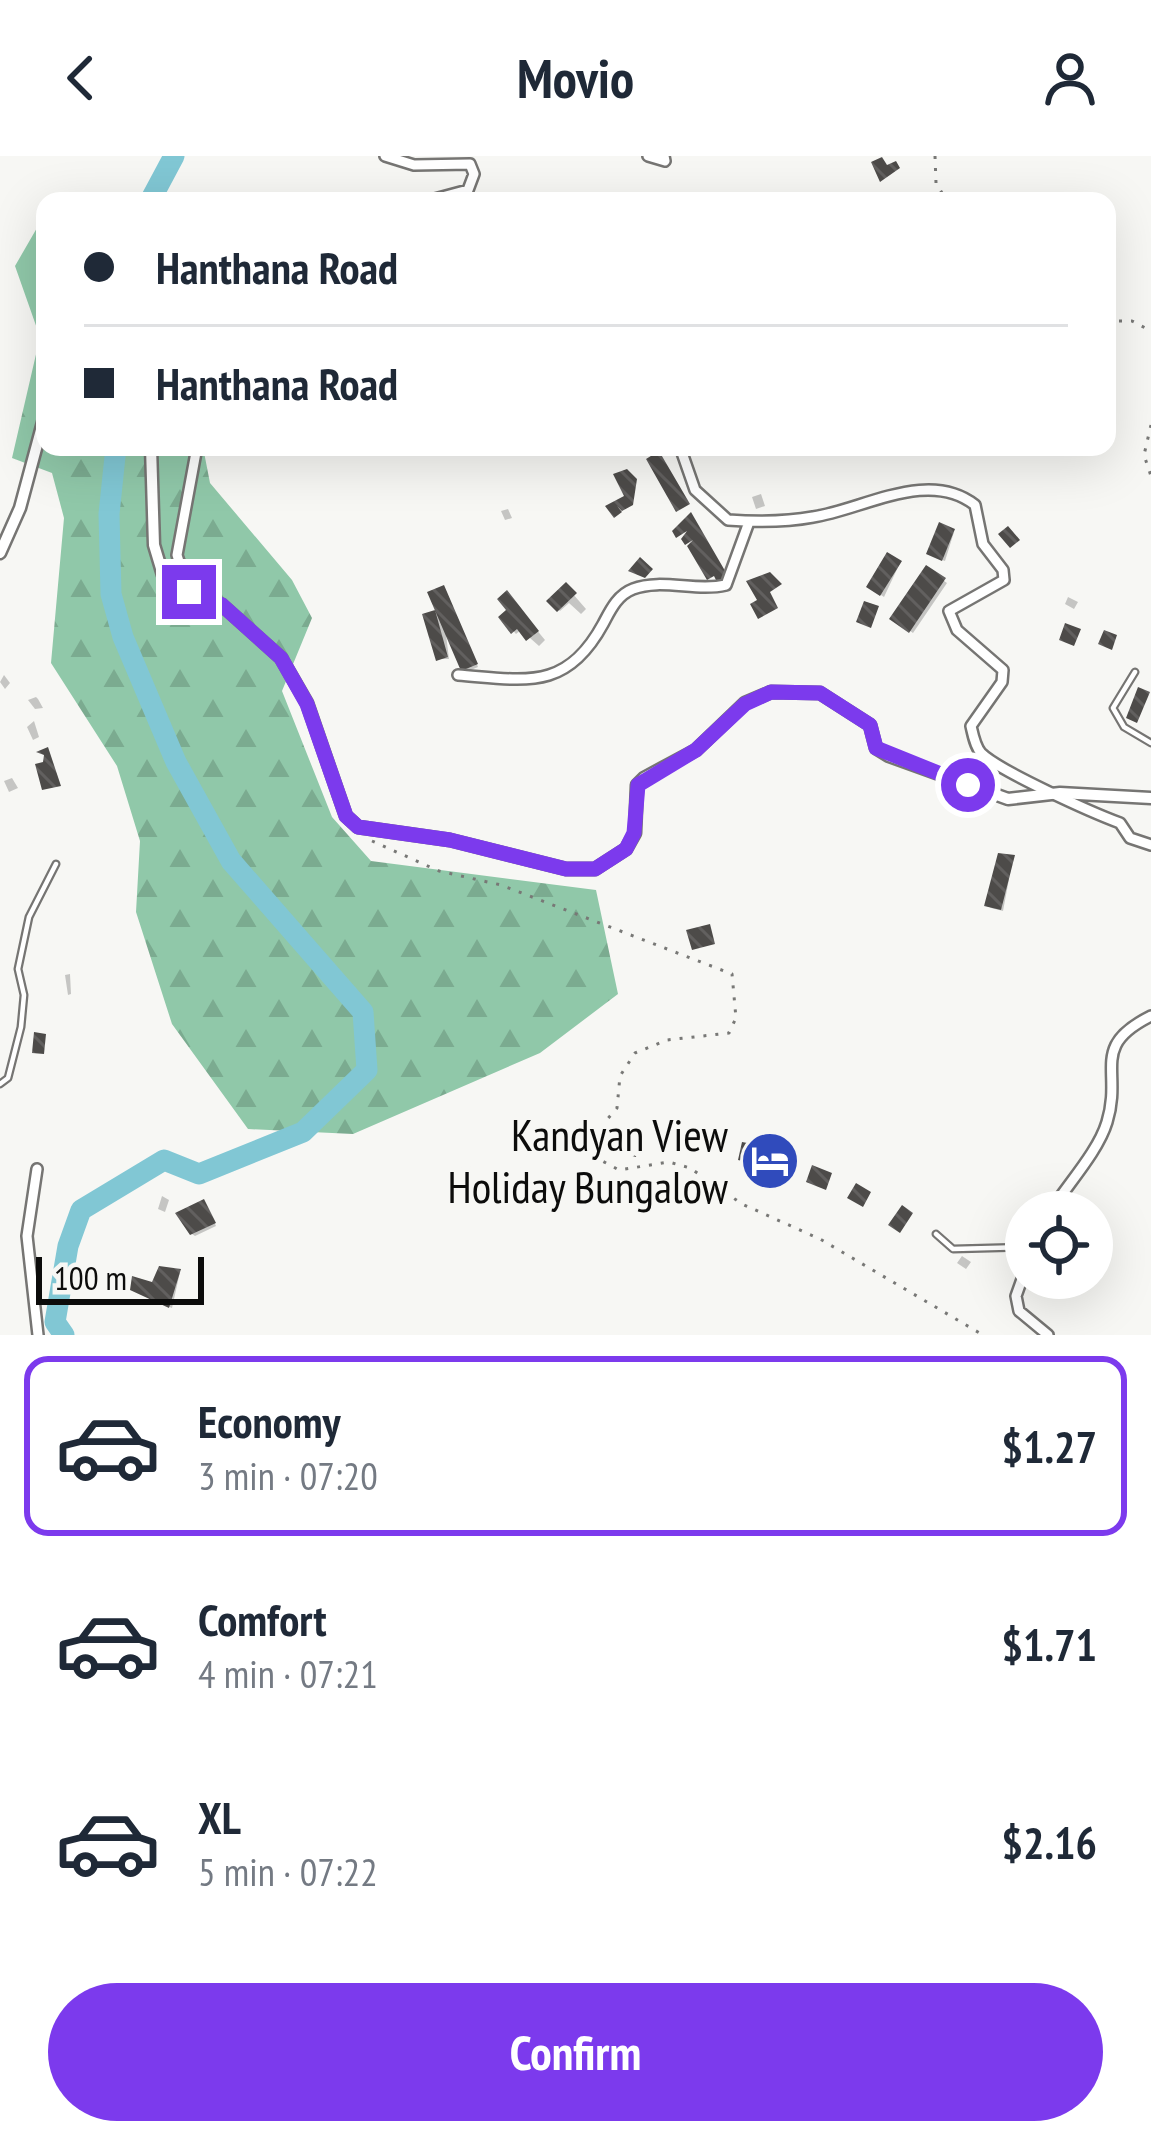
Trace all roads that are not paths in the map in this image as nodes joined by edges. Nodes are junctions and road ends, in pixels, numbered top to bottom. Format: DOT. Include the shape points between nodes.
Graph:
graph roads {
  1 [pos="386,156"];
  2 [pos="648,156"];
  3 [pos="664,156"];
  4 [pos="461,192"];
  5 [pos="36,448"];
  6 [pos="151,456"];
  7 [pos="195,456"];
  8 [pos="683,456"];
  9 [pos="748,522"];
  10 [pos="0,553"];
  11 [pos="189,592"];
  12 [pos="1135,672"];
  13 [pos="458,675"];
  14 [pos="1151,743"];
  15 [pos="1060,793"];
  16 [pos="1151,799"];
  17 [pos="1151,844"];
  18 [pos="56,864"];
  19 [pos="1151,1016"];
  20 [pos="0,1084"];
  21 [pos="37,1168"];
  22 [pos="1064,1191"];
  23 [pos="936,1234"];
  24 [pos="1005,1248"];
  25 [pos="1017,1299"];
  26 [pos="38,1335"];
  27 [pos="1048,1335"];
  1 -- 4 [label="street" via="414,165 470,164 474,174"];
  2 -- 3 [label="street"];
  5 -- 10 [label="street"];
  6 -- 11 [label="street" via="154,545 163,575"];
  7 -- 11 [label="street" via="177,555"];
  8 -- 9 [label="street" via="706,502 728,520"];
  9 -- 13 [label="street" via="726,585 634,588 587,652 560,674"];
  9 -- 15 [label="street" via="815,517 901,492 949,493 975,506 983,544 1004,580 949,611 957,631 1003,670 971,726 974,740 1018,777"];
  11 -- 15 [label="street" via="222,605 281,658 307,704 346,816 371,832 595,869 626,849 638,785 771,692 820,693 870,725 876,748 889,756 1008,800"];
  12 -- 14 [label="lane" via="1113,708 1124,727"];
  15 -- 16 [label="street"];
  15 -- 17 [label="street"];
  18 -- 20 [label="lane" via="29,916 18,969 21,1027"];
  19 -- 22 [label="street" via="1124,1029 1110,1052 1107,1124"];
  21 -- 26 [label="street" via="27,1236"];
  23 -- 24 [label="lane" via="953,1249"];
  25 -- 27 [label="street" via="1019,1311"];
}
